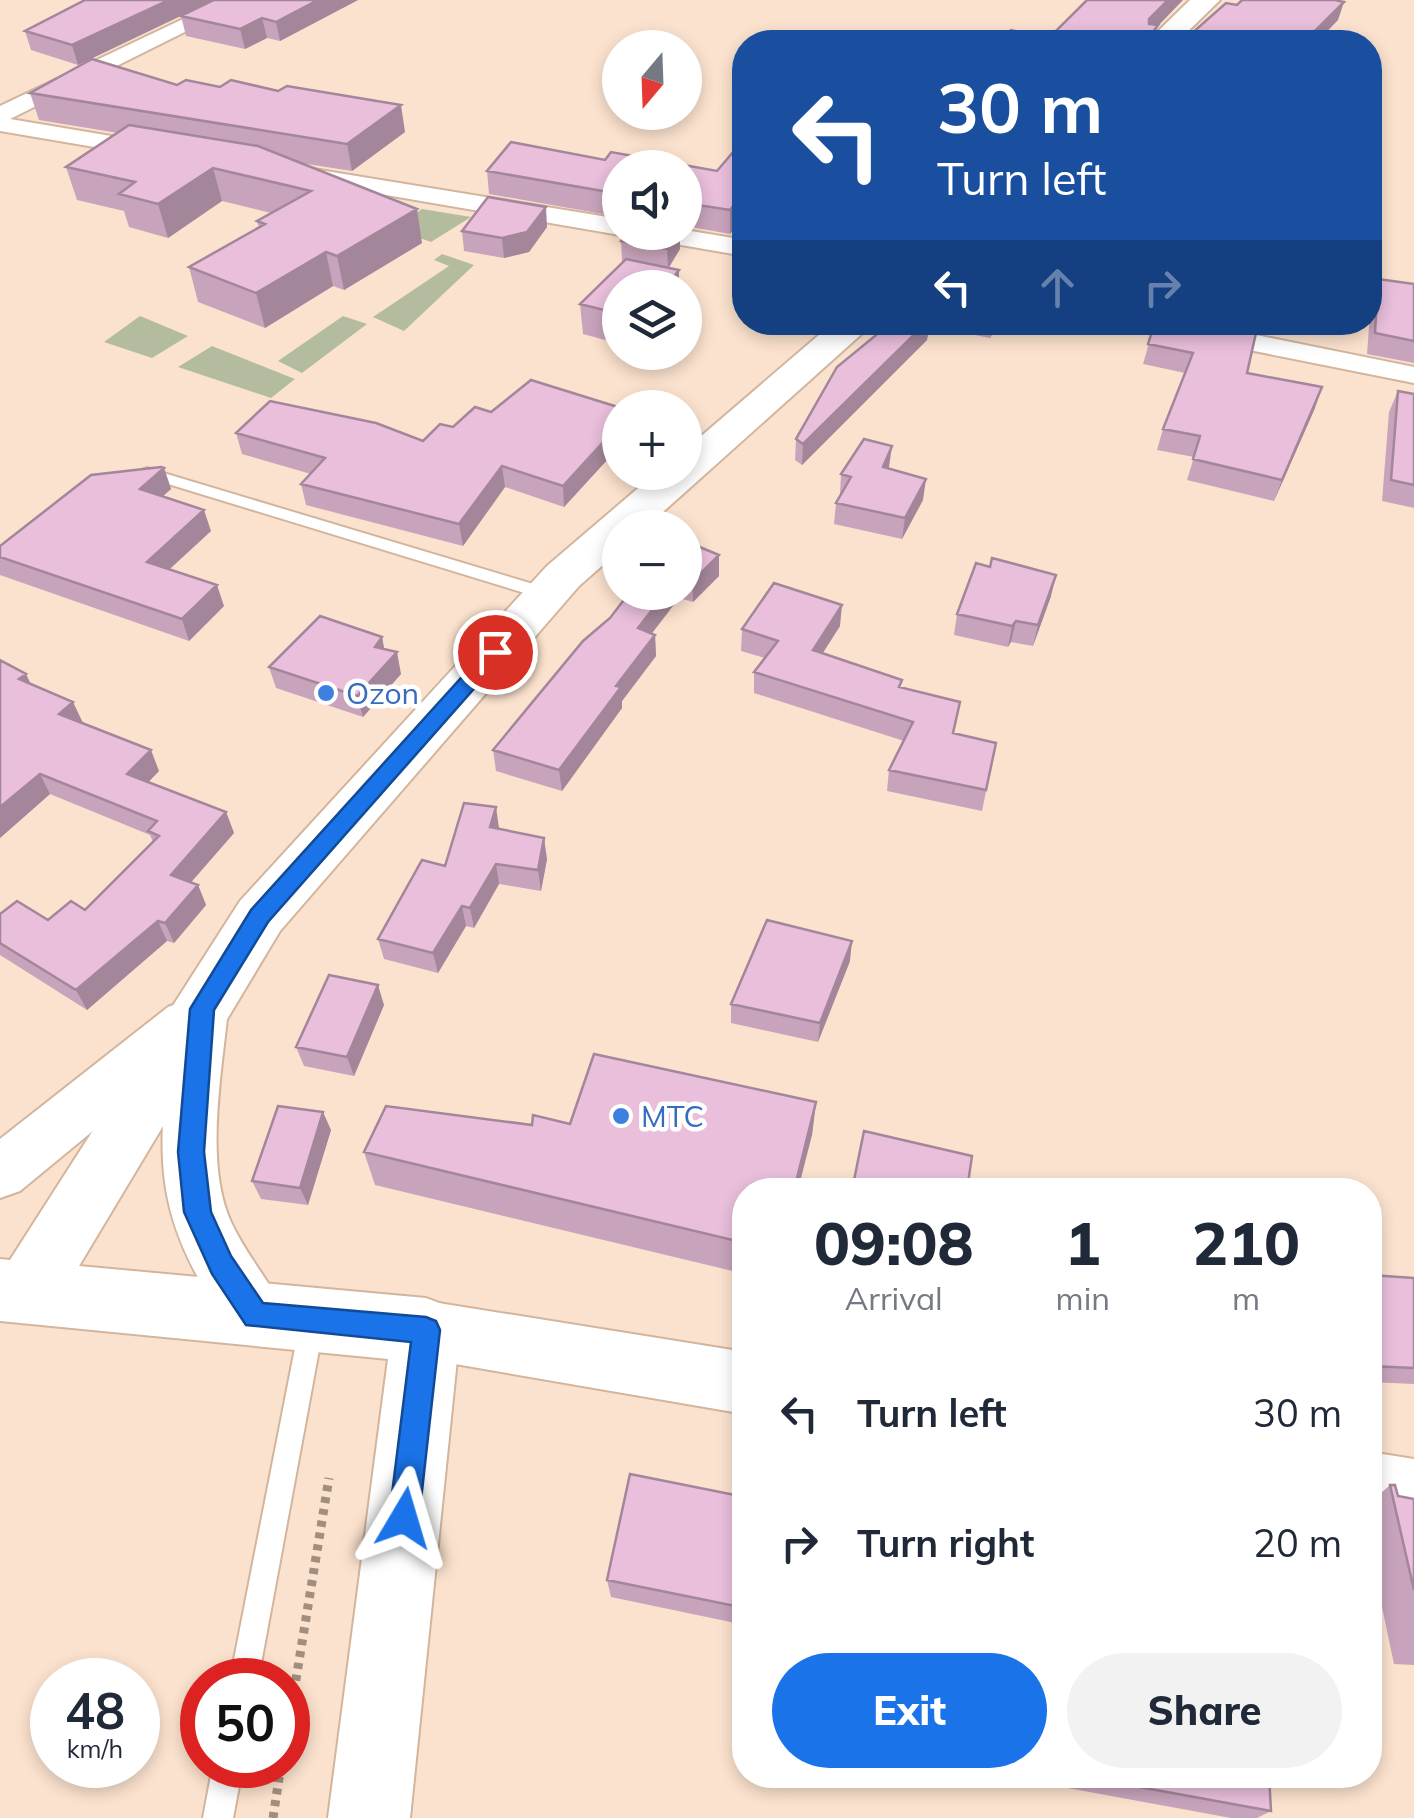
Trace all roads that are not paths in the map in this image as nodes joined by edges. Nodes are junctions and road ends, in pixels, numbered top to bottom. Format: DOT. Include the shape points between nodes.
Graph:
graph roads {
  1 [pos="239,0"];
  2 [pos="1206,0"];
  3 [pos="1174,30"];
  4 [pos="0,116"];
  5 [pos="0,124"];
  6 [pos="174,153"];
  7 [pos="271,169"];
  8 [pos="602,224"];
  9 [pos="702,241"];
  10 [pos="732,246"];
  11 [pos="843,335"];
  12 [pos="1214,335"];
  13 [pos="1414,375"];
  14 [pos="702,456"];
  15 [pos="147,473"];
  16 [pos="664,490"];
  17 [pos="547,594"];
  18 [pos="202,1009"];
  19 [pos="0,1173"];
  20 [pos="8,1295"];
  21 [pos="284,1318"];
  22 [pos="426,1330"];
  23 [pos="732,1380"];
  24 [pos="1382,1487"];
  25 [pos="1414,1492"];
  26 [pos="246,1658"];
  27 [pos="224,1788"];
  28 [pos="218,1818"];
  29 [pos="369,1818"];
  1 -- 4 [label="street"];
  2 -- 3 [label="main road"];
  5 -- 6 [label="street"];
  7 -- 8 [label="street"];
  9 -- 10 [label="street"];
  11 -- 14 [label="main road"];
  12 -- 13 [label="street"];
  15 -- 17 [label="lane"];
  16 -- 17 [label="main road"];
  17 -- 18 [label="main road" via="260,916"];
  18 -- 19 [label="street"];
  18 -- 20 [label="main road"];
  18 -- 21 [label="street" via="191,1152 197,1212 222,1265"];
  20 -- 21 [label="main road"];
  21 -- 22 [label="main road"];
  21 -- 26 [label="lane"];
  22 -- 23 [label="street"];
  22 -- 29 [label="main road"];
  24 -- 25 [label="street"];
  27 -- 28 [label="lane"];
}
